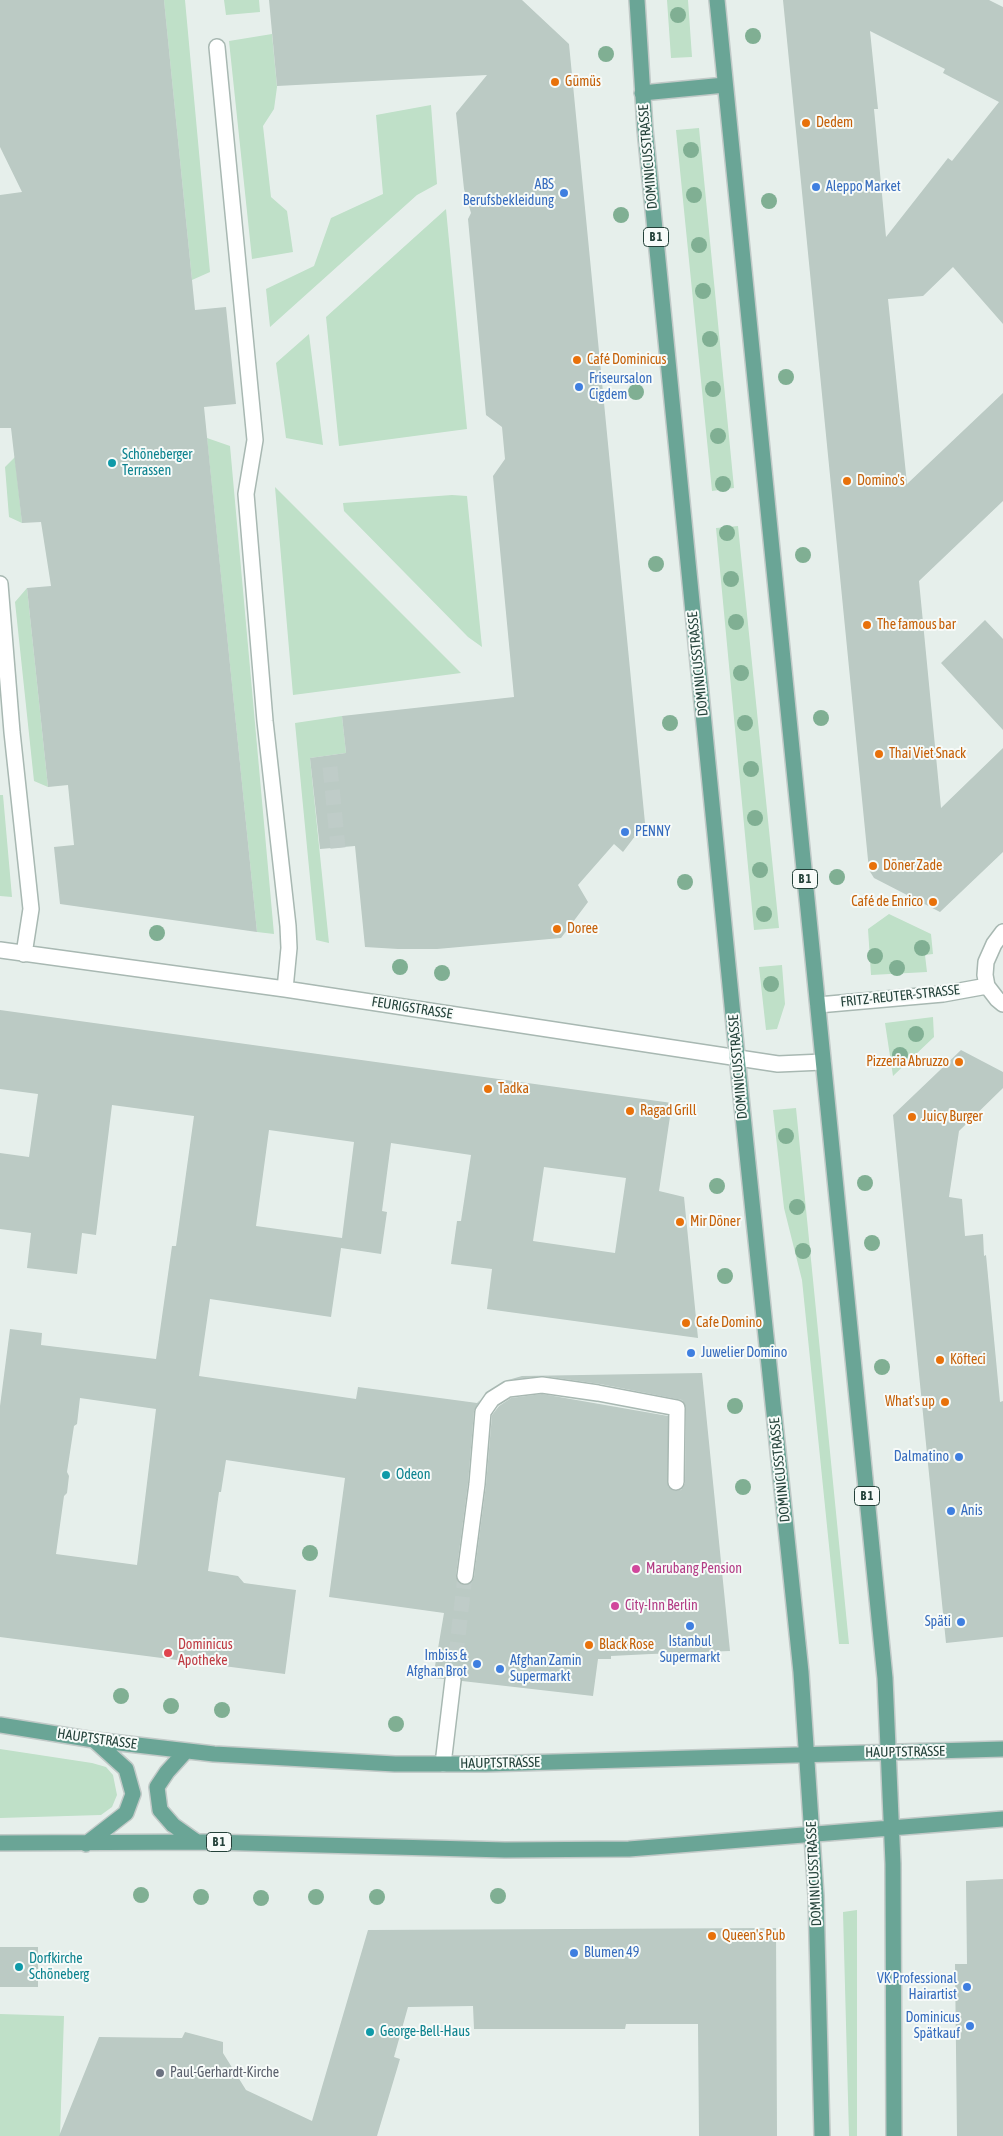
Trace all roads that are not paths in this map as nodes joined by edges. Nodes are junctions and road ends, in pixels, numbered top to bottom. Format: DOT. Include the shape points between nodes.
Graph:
graph roads {
  1 [pos="637,0"];
  2 [pos="717,0"];
  3 [pos="217,47"];
  4 [pos="726,86"];
  5 [pos="642,93"];
  6 [pos="0,584"];
  7 [pos="1003,932"];
  8 [pos="0,950"];
  9 [pos="24,954"];
  10 [pos="987,986"];
  11 [pos="285,989"];
  12 [pos="1003,1004"];
  13 [pos="818,1005"];
  14 [pos="737,1058"];
  15 [pos="823,1062"];
  16 [pos="676,1482"];
  17 [pos="465,1576"];
  18 [pos="453,1680"];
  19 [pos="0,1724"];
  20 [pos="94,1740"];
  21 [pos="1003,1750"];
  22 [pos="186,1751"];
  23 [pos="889,1752"];
  24 [pos="806,1754"];
  25 [pos="443,1764"];
  26 [pos="1003,1819"];
  27 [pos="892,1828"];
  28 [pos="812,1835"];
  29 [pos="197,1842"];
  30 [pos="0,1843"];
  31 [pos="86,1844"];
  32 [pos="822,2136"];
  33 [pos="894,2136"];
  1 -- 5 [label="main road, DOMINICUSSTRASSE / B 1"];
  2 -- 4 [label="main road, B 1"];
  3 -- 11 [label="street" via="255,440 246,494 265,721 288,926"];
  4 -- 5 [label="main road"];
  4 -- 13 [label="main road, B 1"];
  5 -- 14 [label="main road, DOMINICUSSTRASSE / B 1"];
  6 -- 9 [label="street" via="31,909"];
  7 -- 10 [label="street" via="986,962"];
  8 -- 9 [label="street, FEURIGSTRASSE"];
  9 -- 11 [label="street, FEURIGSTRASSE"];
  10 -- 12 [label="street"];
  10 -- 13 [label="street, FRITZ-REUTER-STRASSE" via="943,994"];
  11 -- 14 [label="street, FEURIGSTRASSE"];
  13 -- 15 [label="main road, B 1"];
  14 -- 15 [label="street, FEURIGSTRASSE" via="778,1064"];
  14 -- 24 [label="main road, DOMINICUSSTRASSE / B 1" via="801,1672"];
  15 -- 23 [label="main road, B 1" via="885,1678"];
  16 -- 17 [label="street" via="677,1408 542,1386 508,1389 492,1399 483,1412"];
  18 -- 25 [label="street"];
  19 -- 20 [label="main road, HAUPTSTRASSE"];
  20 -- 22 [label="main road, HAUPTSTRASSE"];
  20 -- 31 [label="main road" via="126,1769 133,1794 126,1813"];
  21 -- 23 [label="main road, HAUPTSTRASSE"];
  22 -- 25 [label="main road, HAUPTSTRASSE"];
  22 -- 29 [label="main road" via="157,1787 160,1810 173,1825"];
  23 -- 24 [label="main road, HAUPTSTRASSE"];
  23 -- 27 [label="main road, B 1"];
  24 -- 25 [label="main road, HAUPTSTRASSE"];
  24 -- 28 [label="main road, DOMINICUSSTRASSE"];
  26 -- 27 [label="main road"];
  27 -- 28 [label="main road, B 1"];
  27 -- 33 [label="main road"];
  28 -- 29 [label="main road, B 1" via="629,1849 504,1850"];
  28 -- 32 [label="main road, DOMINICUSSTRASSE"];
  29 -- 31 [label="main road, B 1"];
  30 -- 31 [label="main road, B 1"];
}
